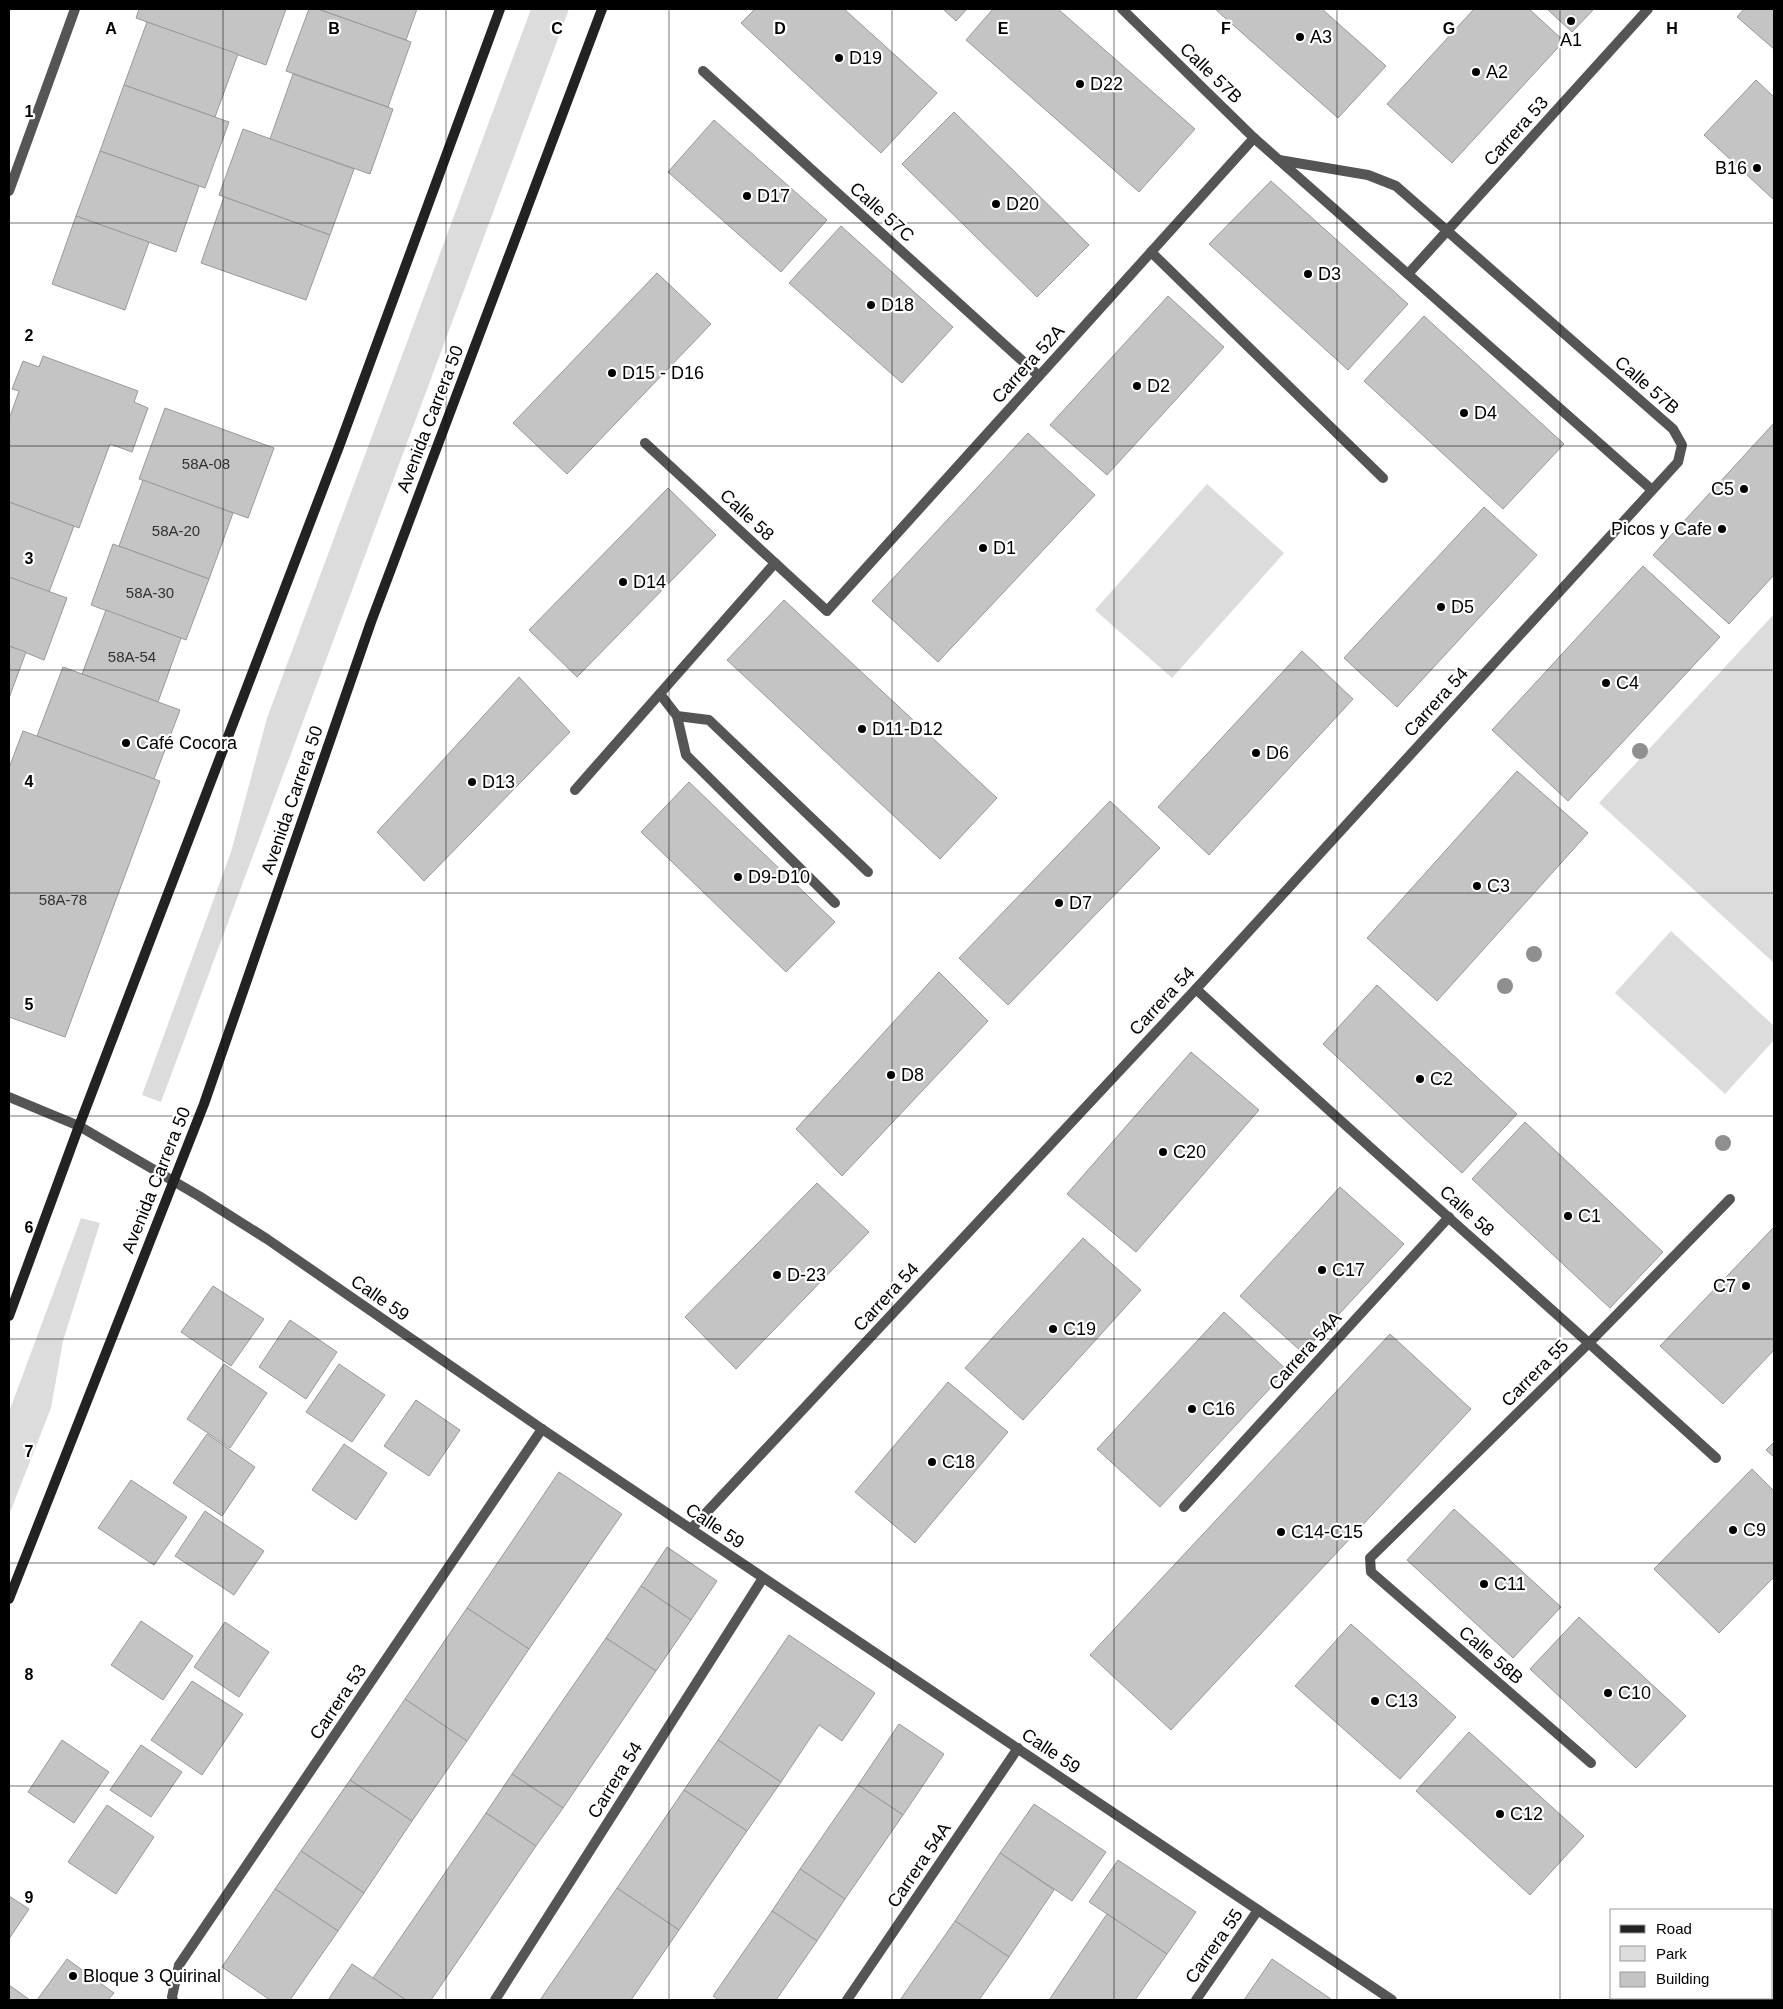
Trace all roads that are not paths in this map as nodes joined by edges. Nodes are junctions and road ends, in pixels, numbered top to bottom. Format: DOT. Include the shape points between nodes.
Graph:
graph roads {
  1 [pos="75,9"];
  2 [pos="500,9"];
  3 [pos="602,9"];
  4 [pos="1122,9"];
  5 [pos="1648,9"];
  6 [pos="703,71"];
  7 [pos="1254,138"];
  8 [pos="1279,160"];
  9 [pos="9,191"];
  10 [pos="1448,231"];
  11 [pos="1151,252"];
  12 [pos="1408,274"];
  13 [pos="1039,376"];
  14 [pos="645,443"];
  15 [pos="1382,478"];
  16 [pos="1652,490"];
  17 [pos="775,563"];
  18 [pos="827,611"];
  19 [pos="660,694"];
  20 [pos="677,716"];
  21 [pos="575,790"];
  22 [pos="868,872"];
  23 [pos="835,903"];
  24 [pos="1196,989"];
  25 [pos="9,1097"];
  26 [pos="79,1126"];
  27 [pos="173,1180"];
  28 [pos="1730,1199"];
  29 [pos="1449,1217"];
  30 [pos="9,1316"];
  31 [pos="1590,1342"];
  32 [pos="542,1429"];
  33 [pos="1716,1458"];
  34 [pos="1184,1507"];
  35 [pos="691,1529"];
  36 [pos="1371,1572"];
  37 [pos="763,1578"];
  38 [pos="9,1599"];
  39 [pos="1018,1748"];
  40 [pos="1591,1763"];
  41 [pos="1258,1910"];
  42 [pos="172,1999"];
  43 [pos="495,2000"];
  44 [pos="847,2000"];
  45 [pos="1196,2000"];
  46 [pos="1392,2000"];
  1 -- 9 [label="street"];
  2 -- 26 [label="main road" via="340,444"];
  3 -- 27 [label="main road, Avenida Carrera 50" via="371,622 204,1104"];
  4 -- 7 [label="street, Calle 57B"];
  5 -- 10 [label="street, Carrera 53"];
  6 -- 13 [label="street, Calle 57C"];
  7 -- 8 [label="street, Calle 57B"];
  7 -- 11 [label="street, Carrera 52A"];
  8 -- 10 [label="street, Calle 57B" via="1368,175 1396,186"];
  8 -- 12 [label="street, Calle 57B"];
  10 -- 12 [label="street, Carrera 53"];
  10 -- 16 [label="street, Calle 57B" via="1673,429 1682,445 1678,462"];
  11 -- 13 [label="street, Carrera 52A"];
  11 -- 15 [label="street"];
  12 -- 16 [label="street, Calle 57B"];
  13 -- 18 [label="street, Carrera 52A"];
  14 -- 17 [label="street, Calle 58"];
  16 -- 24 [label="street, Carrera 54"];
  17 -- 18 [label="street, Calle 58"];
  17 -- 19 [label="street"];
  19 -- 20 [label="street"];
  19 -- 21 [label="street"];
  20 -- 22 [label="street" via="709,720"];
  20 -- 23 [label="street" via="686,755"];
  24 -- 29 [label="street, Calle 58"];
  24 -- 35 [label="street, Carrera 54"];
  25 -- 26 [label="street, Calle 59"];
  26 -- 27 [label="street, Calle 59"];
  26 -- 30 [label="main road"];
  27 -- 32 [label="street, Calle 59" via="267,1239"];
  27 -- 38 [label="main road, Avenida Carrera 50"];
  28 -- 31 [label="street, Carrera 55"];
  29 -- 31 [label="street, Calle 58"];
  29 -- 34 [label="street, Carrera 54A"];
  31 -- 33 [label="street, Calle 58"];
  31 -- 36 [label="street, Carrera 55" via="1370,1558"];
  32 -- 35 [label="street, Calle 59"];
  32 -- 42 [label="street, Carrera 53" via="179,1965"];
  35 -- 37 [label="street, Calle 59"];
  36 -- 40 [label="street, Calle 58B"];
  37 -- 39 [label="street, Calle 59"];
  37 -- 43 [label="street, Carrera 54"];
  39 -- 41 [label="street, Calle 59"];
  39 -- 44 [label="street, Carrera 54A"];
  41 -- 45 [label="street, Carrera 55"];
  41 -- 46 [label="street, Calle 59"];
}
